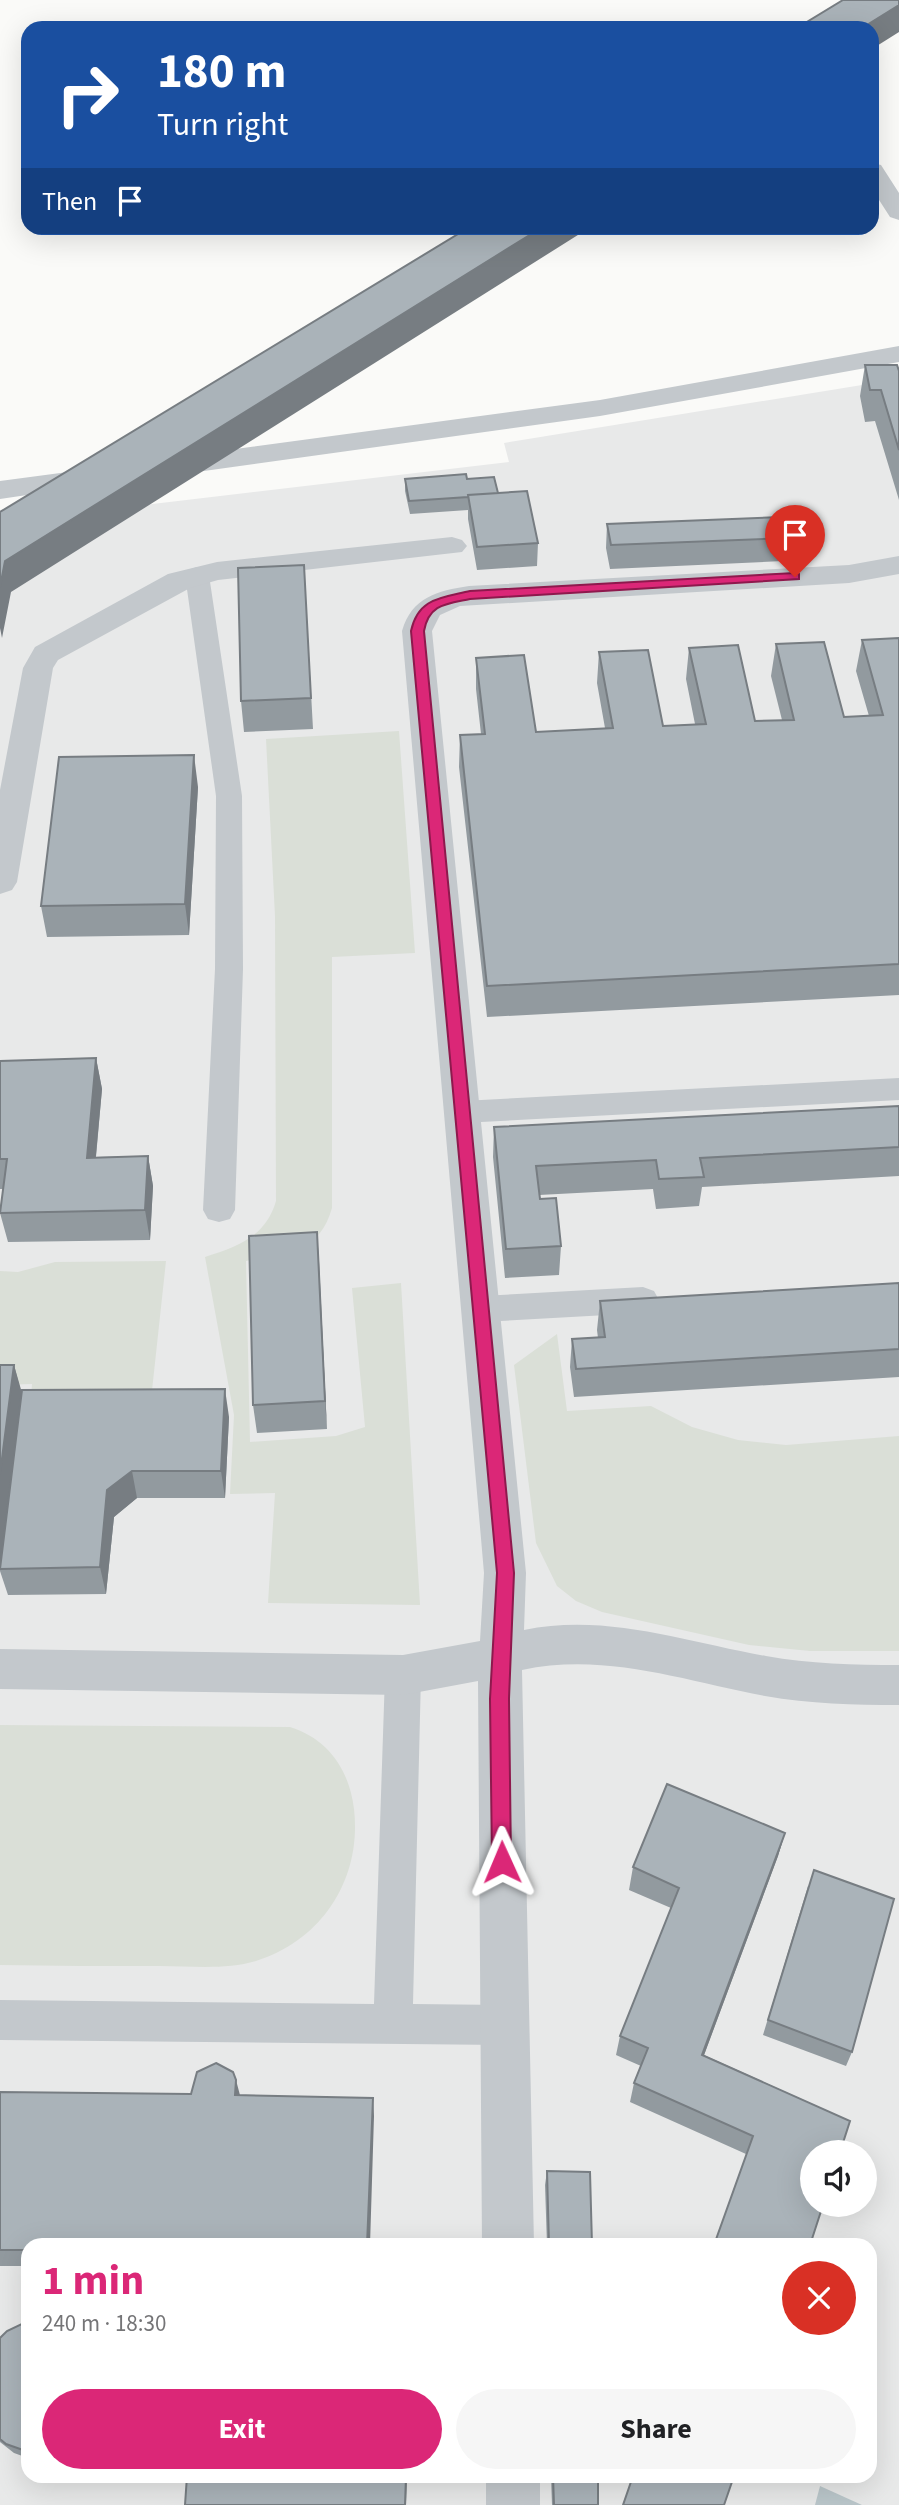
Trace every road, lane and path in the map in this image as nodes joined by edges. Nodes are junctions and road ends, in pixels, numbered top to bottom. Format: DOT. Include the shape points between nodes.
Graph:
graph roads {
  1 [pos="879,181"];
  2 [pos="899,212"];
  3 [pos="899,354"];
  4 [pos="0,490"];
  5 [pos="452,546"];
  6 [pos="899,565"];
  7 [pos="197,576"];
  8 [pos="0,691"];
  9 [pos="33,691"];
  10 [pos="0,882"];
  11 [pos="899,1089"];
  12 [pos="462,1112"];
  13 [pos="219,1210"];
  14 [pos="676,1298"];
  15 [pos="481,1309"];
  16 [pos="501,1654"];
  17 [pos="0,1669"];
  18 [pos="403,1675"];
  19 [pos="899,1685"];
  20 [pos="0,2020"];
  21 [pos="393,2024"];
  22 [pos="504,2025"];
  23 [pos="508,2238"];
  24 [pos="513,2483"];
  25 [pos="513,2505"];
  1 -- 2 [label="street"];
  3 -- 4 [label="street" via="600,408"];
  5 -- 7 [label="street" via="217,570"];
  6 -- 12 [label="street" via="849,573 470,595 430,604 418,631"];
  7 -- 9 [label="street" via="179,581 46,654"];
  7 -- 13 [label="lane" via="229,796 229,969"];
  8 -- 9 [label="street"];
  9 -- 10 [label="street"];
  11 -- 12 [label="lane"];
  12 -- 15 [label="street"];
  14 -- 15 [label="lane"];
  15 -- 16 [label="street" via="505,1573"];
  16 -- 18 [label="street" via="439,1672"];
  16 -- 19 [label="street" via="541,1644 584,1643 768,1677"];
  16 -- 22 [label="street"];
  17 -- 18 [label="street"];
  18 -- 21 [label="lane"];
  20 -- 21 [label="lane"];
  21 -- 22 [label="lane"];
  22 -- 23 [label="street"];
  24 -- 25 [label="street"];
}
